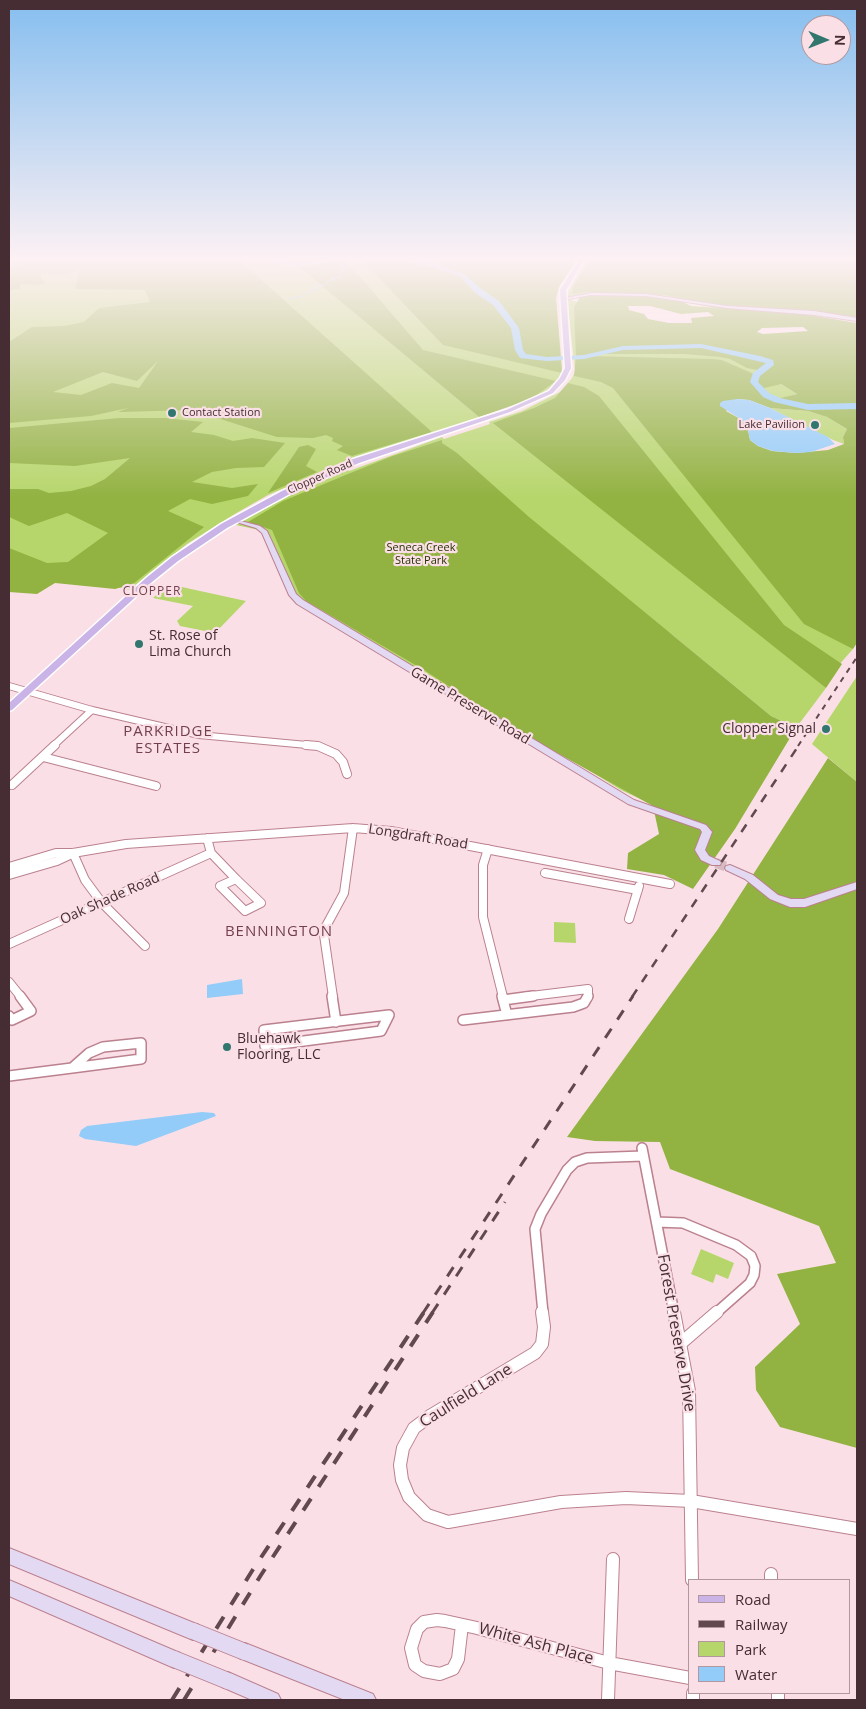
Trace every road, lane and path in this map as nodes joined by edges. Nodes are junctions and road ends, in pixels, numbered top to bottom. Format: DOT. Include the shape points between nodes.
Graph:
graph roads {
  1 [pos="566,340"];
  2 [pos="235,520"];
  3 [pos="9,686"];
  4 [pos="28,691"];
  5 [pos="9,708"];
  6 [pos="92,710"];
  7 [pos="43,757"];
  8 [pos="347,774"];
  9 [pos="12,785"];
  10 [pos="156,786"];
  11 [pos="353,828"];
  12 [pos="207,838"];
  13 [pos="488,849"];
  14 [pos="73,853"];
  15 [pos="211,853"];
  16 [pos="716,863"];
  17 [pos="9,867"];
  18 [pos="730,868"];
  19 [pos="545,872"];
  20 [pos="9,875"];
  21 [pos="236,879"];
  22 [pos="641,879"];
  23 [pos="670,884"];
  24 [pos="857,885"];
  25 [pos="638,890"];
  26 [pos="102,903"];
  27 [pos="629,919"];
  28 [pos="9,944"];
  29 [pos="145,946"];
  30 [pos="10,984"];
  31 [pos="503,1000"];
  32 [pos="507,1015"];
  33 [pos="9,1016"];
  34 [pos="463,1020"];
  35 [pos="336,1022"];
  36 [pos="72,1068"];
  37 [pos="9,1076"];
  38 [pos="642,1152"];
  39 [pos="657,1222"];
  40 [pos="680,1344"];
  41 [pos="691,1502"];
  42 [pos="857,1529"];
  43 [pos="9,1556"];
  44 [pos="613,1559"];
  45 [pos="692,1579"];
  46 [pos="9,1588"];
  47 [pos="462,1625"];
  48 [pos="609,1663"];
  49 [pos="688,1678"];
  50 [pos="272,1700"];
  51 [pos="367,1700"];
  52 [pos="608,1700"];
  1 -- 2 [label="main road, Clopper Road" via="566,374 540,398 356,462 285,493"];
  2 -- 4 [label="main road, Clopper Road" via="196,544 149,580"];
  2 -- 16 [label="street, Game Preserve Road" via="265,532 293,595 300,602 631,802 703,827 707,832 700,850 705,858"];
  3 -- 4 [label="street"];
  4 -- 5 [label="main road, Clopper Road"];
  4 -- 6 [label="street"];
  6 -- 7 [label="street"];
  6 -- 8 [label="street" via="199,735 318,746 336,754"];
  7 -- 9 [label="street"];
  7 -- 10 [label="street"];
  11 -- 12 [label="street, Longdraft Road"];
  11 -- 13 [label="street, Longdraft Road" via="391,831"];
  11 -- 35 [label="street" via="344,893 324,935"];
  12 -- 14 [label="street, Longdraft Road" via="126,844"];
  12 -- 15 [label="street"];
  13 -- 22 [label="street, Longdraft Road"];
  13 -- 31 [label="street" via="483,865 483,917"];
  14 -- 17 [label="street, Longdraft Road" via="56,853"];
  14 -- 20 [label="street, Longdraft Road" via="57,862"];
  14 -- 26 [label="street" via="85,880"];
  15 -- 21 [label="street"];
  15 -- 26 [label="street, Oak Shade Road"];
  18 -- 24 [label="street" via="749,877 774,897 790,903 805,903"];
  19 -- 25 [label="street"];
  21 -- 21 [label="street" via="255,897 262,903 245,911 220,886"];
  22 -- 23 [label="street, Longdraft Road"];
  22 -- 25 [label="street"];
  25 -- 27 [label="street"];
  26 -- 28 [label="street, Oak Shade Road"];
  26 -- 29 [label="street"];
  30 -- 33 [label="street" via="31,1011 12,1020"];
  31 -- 32 [label="street"];
  31 -- 32 [label="street" via="588,989 590,995 584,1003 573,1007"];
  32 -- 34 [label="street"];
  35 -- 35 [label="street" via="388,1015 381,1031 265,1046 264,1030"];
  36 -- 36 [label="street" via="88,1053 103,1047 142,1043 141,1060"];
  36 -- 37 [label="street"];
  38 -- 39 [label="street, Forest Preserve Drive"];
  38 -- 41 [label="street, Caulfield Lane" via="588,1158 575,1162 567,1170 541,1214 536,1229 544,1327 542,1344 526,1360 420,1423 403,1448 400,1473 405,1489 418,1508 427,1515 448,1522 583,1500 626,1498"];
  39 -- 40 [label="street, Forest Preserve Drive"];
  39 -- 40 [label="street" via="683,1224 736,1245 751,1256 755,1266 750,1283"];
  40 -- 41 [label="street, Forest Preserve Drive" via="690,1400"];
  41 -- 42 [label="street, Caulfield Lane"];
  41 -- 45 [label="street, Forest Preserve Drive"];
  43 -- 51 [label="street, bridge"];
  44 -- 48 [label="street, White Ash Place"];
  46 -- 50 [label="street, bridge"];
  47 -- 47 [label="street, White Ash Place" via="437,1620 420,1625 411,1648 418,1668 440,1674 453,1669 458,1659"];
  47 -- 48 [label="street, White Ash Place"];
  48 -- 49 [label="street, White Ash Place"];
  48 -- 52 [label="street, White Ash Place"];
}
